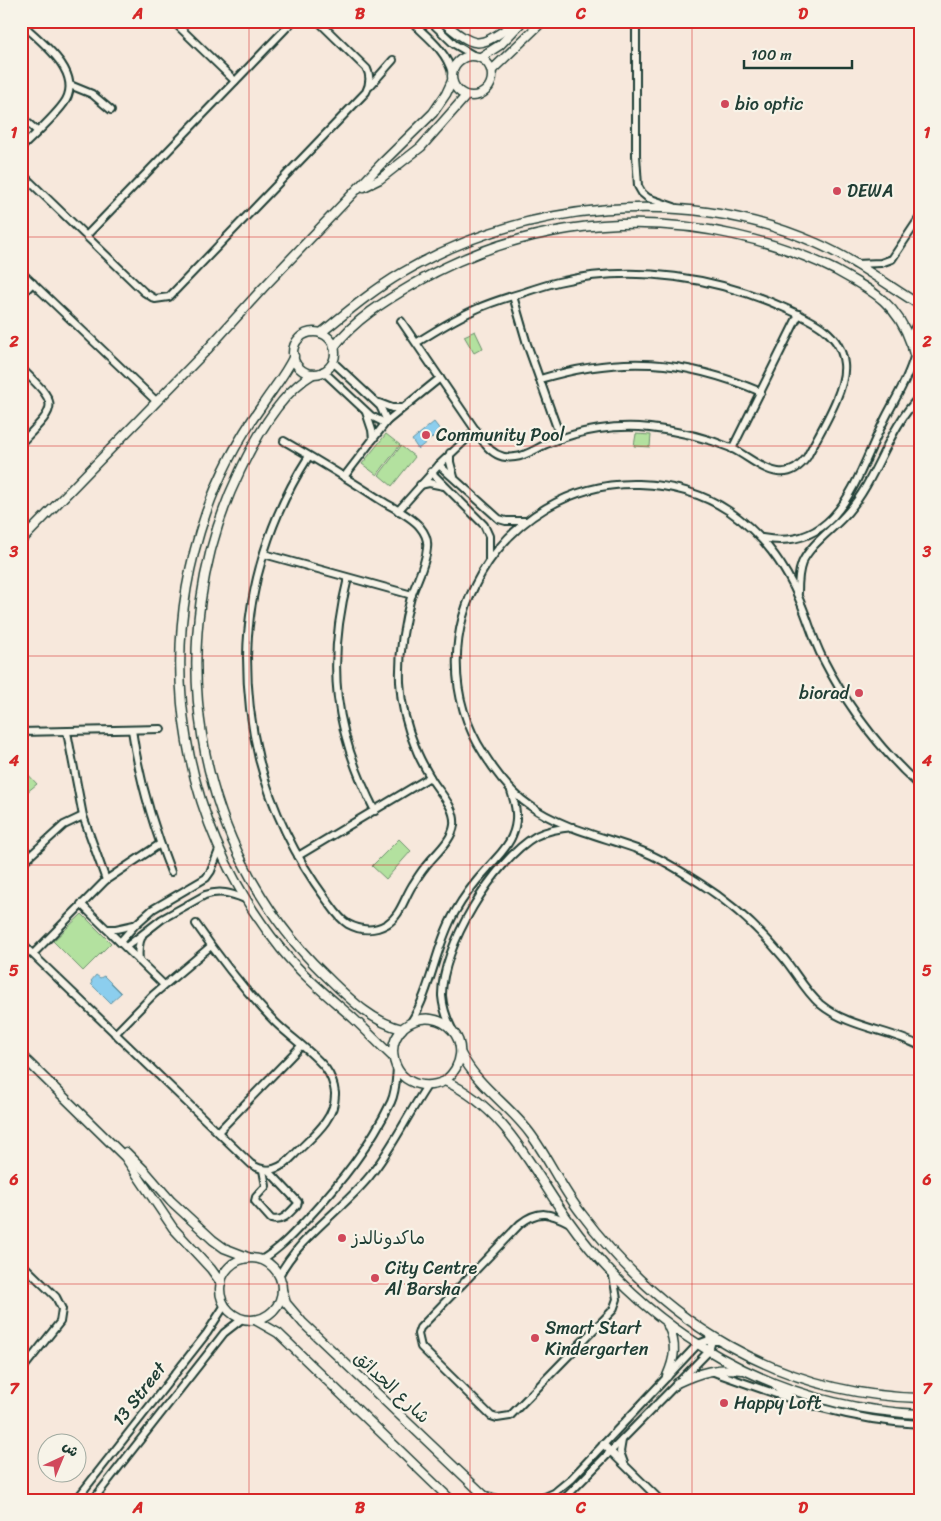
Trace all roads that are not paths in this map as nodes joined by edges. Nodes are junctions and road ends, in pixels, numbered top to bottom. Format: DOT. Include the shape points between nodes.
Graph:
graph roads {
  1 [pos="173,21"];
  2 [pos="293,21"];
  3 [pos="318,21"];
  4 [pos="412,21"];
  5 [pos="430,21"];
  6 [pos="442,21"];
  7 [pos="519,21"];
  8 [pos="523,21"];
  9 [pos="543,21"];
  10 [pos="636,21"];
  11 [pos="910,21"];
  12 [pos="21,23"];
  13 [pos="920,31"];
  14 [pos="477,56"];
  15 [pos="393,60"];
  16 [pos="492,70"];
  17 [pos="452,77"];
  18 [pos="235,81"];
  19 [pos="70,85"];
  20 [pos="369,86"];
  21 [pos="466,96"];
  22 [pos="111,110"];
  23 [pos="21,117"];
  24 [pos="37,132"];
  25 [pos="21,148"];
  26 [pos="21,173"];
  27 [pos="360,189"];
  28 [pos="685,210"];
  29 [pos="920,217"];
  30 [pos="87,235"];
  31 [pos="856,264"];
  32 [pos="21,272"];
  33 [pos="32,283"];
  34 [pos="21,295"];
  35 [pos="513,296"];
  36 [pos="920,305"];
  37 [pos="799,314"];
  38 [pos="401,321"];
  39 [pos="920,321"];
  40 [pos="321,333"];
  41 [pos="416,342"];
  42 [pos="911,344"];
  43 [pos="334,347"];
  44 [pos="294,356"];
  45 [pos="914,357"];
  46 [pos="333,362"];
  47 [pos="920,366"];
  48 [pos="21,368"];
  49 [pos="324,372"];
  50 [pos="313,374"];
  51 [pos="440,378"];
  52 [pos="540,379"];
  53 [pos="364,390"];
  54 [pos="761,392"];
  55 [pos="920,396"];
  56 [pos="354,400"];
  57 [pos="374,400"];
  58 [pos="156,402"];
  59 [pos="401,408"];
  60 [pos="366,411"];
  61 [pos="386,422"];
  62 [pos="476,430"];
  63 [pos="562,438"];
  64 [pos="373,439"];
  65 [pos="284,441"];
  66 [pos="21,443"];
  67 [pos="732,449"];
  68 [pos="450,453"];
  69 [pos="309,456"];
  70 [pos="438,464"];
  71 [pos="431,472"];
  72 [pos="344,477"];
  73 [pos="454,478"];
  74 [pos="420,484"];
  75 [pos="445,486"];
  76 [pos="466,489"];
  77 [pos="457,498"];
  78 [pos="398,511"];
  79 [pos="526,521"];
  80 [pos="762,538"];
  81 [pos="21,542"];
  82 [pos="264,554"];
  83 [pos="489,560"];
  84 [pos="348,578"];
  85 [pos="412,595"];
  86 [pos="798,595"];
  87 [pos="161,729"];
  88 [pos="132,730"];
  89 [pos="21,732"];
  90 [pos="67,732"];
  91 [pos="430,778"];
  92 [pos="920,786"];
  93 [pos="510,790"];
  94 [pos="375,810"];
  95 [pos="83,816"];
  96 [pos="575,827"];
  97 [pos="160,844"];
  98 [pos="21,846"];
  99 [pos="219,850"];
  100 [pos="30,855"];
  101 [pos="298,856"];
  102 [pos="21,864"];
  103 [pos="171,872"];
  104 [pos="106,880"];
  105 [pos="245,899"];
  106 [pos="81,904"];
  107 [pos="146,914"];
  108 [pos="135,924"];
  109 [pos="155,924"];
  110 [pos="196,924"];
  111 [pos="107,929"];
  112 [pos="144,932"];
  113 [pos="120,942"];
  114 [pos="21,943"];
  115 [pos="211,946"];
  116 [pos="126,947"];
  117 [pos="33,954"];
  118 [pos="139,961"];
  119 [pos="164,985"];
  120 [pos="411,1022"];
  121 [pos="402,1029"];
  122 [pos="452,1029"];
  123 [pos="116,1034"];
  124 [pos="301,1046"];
  125 [pos="920,1046"];
  126 [pos="461,1054"];
  127 [pos="21,1055"];
  128 [pos="393,1057"];
  129 [pos="397,1068"];
  130 [pos="445,1081"];
  131 [pos="427,1086"];
  132 [pos="92,1123"];
  133 [pos="218,1132"];
  134 [pos="266,1170"];
  135 [pos="570,1223"];
  136 [pos="250,1258"];
  137 [pos="261,1260"];
  138 [pos="21,1263"];
  139 [pos="280,1276"];
  140 [pos="613,1276"];
  141 [pos="221,1283"];
  142 [pos="282,1290"];
  143 [pos="224,1305"];
  144 [pos="242,1319"];
  145 [pos="255,1320"];
  146 [pos="668,1324"];
  147 [pos="712,1338"];
  148 [pos="698,1344"];
  149 [pos="709,1351"];
  150 [pos="710,1370"];
  151 [pos="744,1370"];
  152 [pos="21,1371"];
  153 [pos="667,1376"];
  154 [pos="770,1381"];
  155 [pos="677,1383"];
  156 [pos="920,1398"];
  157 [pos="794,1401"];
  158 [pos="920,1414"];
  159 [pos="920,1424"];
  160 [pos="622,1440"];
  161 [pos="603,1444"];
  162 [pos="610,1451"];
  163 [pos="626,1466"];
  164 [pos="487,1497"];
  165 [pos="76,1500"];
  166 [pos="93,1500"];
  167 [pos="451,1500"];
  168 [pos="502,1500"];
  169 [pos="538,1500"];
  170 [pos="563,1500"];
  171 [pos="660,1500"];
  1 -- 18 [label="street"];
  2 -- 18 [label="street"];
  3 -- 20 [label="street" via="367,69"];
  4 -- 17 [label="street" via="445,54"];
  5 -- 14 [label="street" via="454,44"];
  6 -- 7 [label="street" via="475,44"];
  8 -- 14 [label="street" via="500,45"];
  9 -- 16 [label="street"];
  10 -- 28 [label="street" via="638,186 648,198"];
  11 -- 13 [label="street"];
  12 -- 19 [label="street" via="66,69"];
  14 -- 16 [label="street" via="486,60"];
  14 -- 17 [label="street" via="459,60"];
  15 -- 20 [label="street"];
  16 -- 21 [label="street" via="489,88 483,94"];
  17 -- 21 [label="street" via="460,93"];
  17 -- 27 [label="street" via="433,114"];
  18 -- 30 [label="street"];
  19 -- 22 [label="street" via="95,96"];
  19 -- 24 [label="street" via="66,102"];
  20 -- 30 [label="street" via="169,297 149,296"];
  21 -- 27 [label="street" via="421,147 380,179"];
  23 -- 24 [label="street"];
  24 -- 25 [label="street"];
  26 -- 30 [label="street"];
  27 -- 58 [label="street"];
  28 -- 31 [label="street" via="785,231 817,243"];
  28 -- 40 [label="street" via="646,208 567,213 491,232 403,272"];
  29 -- 31 [label="street" via="892,259"];
  31 -- 36 [label="street"];
  32 -- 33 [label="street"];
  33 -- 34 [label="street"];
  33 -- 58 [label="street"];
  35 -- 37 [label="street" via="559,282 608,275 658,275 730,287"];
  35 -- 41 [label="street" via="473,310"];
  35 -- 52 [label="street"];
  37 -- 54 [label="street"];
  37 -- 67 [label="street" via="828,332 841,351 844,374 838,396 807,457 795,470 778,472"];
  38 -- 41 [label="street"];
  39 -- 42 [label="street" via="912,334"];
  40 -- 43 [label="street"];
  40 -- 44 [label="street" via="300,337"];
  41 -- 51 [label="street"];
  42 -- 43 [label="street" via="903,323 890,305 858,283 788,249 693,227 618,223 540,233 467,257 383,303 349,329"];
  42 -- 45 [label="street"];
  43 -- 46 [label="street"];
  44 -- 50 [label="street" via="302,370"];
  44 -- 99 [label="street" via="245,430 219,481 196,546 183,612 180,675 187,746 195,781"];
  45 -- 47 [label="street"];
  45 -- 80 [label="street" via="906,382 842,505 816,532 803,538"];
  46 -- 49 [label="street"];
  46 -- 53 [label="street"];
  48 -- 66 [label="street" via="50,400 48,415"];
  49 -- 50 [label="street"];
  49 -- 56 [label="street"];
  50 -- 121 [label="street" via="295,386 268,422 246,458 224,508 208,560 198,612 198,708 210,778 221,811 262,897 298,946 338,988 379,1021"];
  51 -- 59 [label="street"];
  51 -- 62 [label="street"];
  52 -- 54 [label="street" via="607,364 652,364 708,373"];
  52 -- 63 [label="street"];
  53 -- 56 [label="street"];
  53 -- 57 [label="street"];
  54 -- 67 [label="street"];
  55 -- 86 [label="street" via="895,427 860,496 802,564"];
  56 -- 60 [label="street"];
  57 -- 59 [label="street" via="392,408"];
  57 -- 61 [label="street"];
  58 -- 81 [label="street"];
  59 -- 61 [label="street"];
  60 -- 61 [label="street"];
  60 -- 64 [label="street"];
  61 -- 64 [label="street"];
  62 -- 63 [label="street" via="495,454 509,458"];
  62 -- 68 [label="street"];
  63 -- 67 [label="street" via="604,429 648,428 677,431"];
  64 -- 72 [label="street"];
  65 -- 69 [label="street"];
  68 -- 70 [label="street"];
  68 -- 73 [label="street"];
  69 -- 72 [label="street"];
  69 -- 82 [label="street" via="286,494"];
  70 -- 71 [label="street"];
  70 -- 73 [label="street"];
  71 -- 74 [label="street"];
  71 -- 75 [label="street"];
  72 -- 78 [label="street"];
  73 -- 76 [label="street"];
  74 -- 75 [label="street"];
  74 -- 78 [label="street"];
  75 -- 77 [label="street"];
  76 -- 77 [label="street"];
  76 -- 79 [label="street" via="499,519"];
  77 -- 83 [label="street" via="487,530"];
  78 -- 85 [label="street" via="419,526 427,541 425,558"];
  79 -- 80 [label="street" via="559,500 577,493 602,486 653,484 702,497 725,508"];
  79 -- 83 [label="street" via="507,537"];
  80 -- 86 [label="street"];
  82 -- 84 [label="street"];
  82 -- 101 [label="street" via="248,630 250,707 266,784"];
  83 -- 93 [label="street" via="463,615 457,645 457,676 471,730"];
  84 -- 85 [label="street"];
  84 -- 94 [label="street" via="336,637 337,697 350,756"];
  85 -- 91 [label="street" via="403,626 401,690 406,720"];
  86 -- 92 [label="street" via="820,654 842,693 871,736"];
  87 -- 88 [label="street"];
  88 -- 90 [label="street"];
  88 -- 97 [label="street" via="140,778"];
  89 -- 90 [label="street"];
  90 -- 95 [label="street"];
  91 -- 94 [label="street"];
  91 -- 101 [label="street" via="450,806 454,827 389,923 375,929 360,929 346,923"];
  93 -- 96 [label="street" via="551,818"];
  93 -- 120 [label="street" via="516,813 510,843 476,881 455,912 440,945 425,995"];
  94 -- 101 [label="street"];
  95 -- 100 [label="street" via="64,825"];
  95 -- 104 [label="street"];
  96 -- 122 [label="street" via="546,831 526,843 494,876 472,909 454,945 443,984 444,1007"];
  96 -- 125 [label="street" via="646,852 706,886 758,930 818,1001 834,1014"];
  97 -- 103 [label="street"];
  97 -- 104 [label="street"];
  98 -- 100 [label="street"];
  99 -- 105 [label="street"];
  99 -- 107 [label="street" via="206,878"];
  100 -- 102 [label="street"];
  104 -- 106 [label="street"];
  105 -- 109 [label="street" via="227,892 212,893"];
  105 -- 128 [label="street" via="272,938 304,975"];
  106 -- 111 [label="street"];
  106 -- 117 [label="street"];
  107 -- 108 [label="street"];
  107 -- 109 [label="street"];
  108 -- 111 [label="street"];
  108 -- 113 [label="street"];
  109 -- 112 [label="street"];
  110 -- 115 [label="street"];
  111 -- 113 [label="street"];
  112 -- 116 [label="street"];
  112 -- 118 [label="street" via="139,941"];
  113 -- 116 [label="street"];
  114 -- 117 [label="street"];
  115 -- 119 [label="street"];
  115 -- 124 [label="street" via="253,998"];
  116 -- 118 [label="street"];
  117 -- 123 [label="street"];
  118 -- 119 [label="street"];
  119 -- 123 [label="street"];
  120 -- 121 [label="street"];
  120 -- 122 [label="street" via="432,1019"];
  121 -- 128 [label="street" via="393,1047"];
  122 -- 126 [label="street" via="459,1041"];
  123 -- 133 [label="street"];
  124 -- 133 [label="street"];
  124 -- 134 [label="street" via="330,1076 334,1093 332,1111 288,1162"];
  126 -- 130 [label="street" via="459,1065"];
  126 -- 147 [label="street" via="480,1082 532,1136 580,1212 612,1251 647,1287"];
  127 -- 132 [label="street"];
  128 -- 129 [label="street"];
  129 -- 131 [label="street" via="405,1078"];
  129 -- 137 [label="street" via="391,1101 356,1162 289,1239"];
  130 -- 131 [label="street"];
  130 -- 135 [label="street" via="471,1094 499,1120"];
  131 -- 139 [label="street" via="370,1176 354,1196 291,1256"];
  132 -- 136 [label="street" via="138,1164 171,1201 213,1240"];
  132 -- 141 [label="street" via="131,1165 173,1228"];
  133 -- 134 [label="street" via="251,1164"];
  134 -- 134 [label="street" via="266,1186 255,1201 272,1219 284,1218 298,1202"];
  135 -- 140 [label="street"];
  135 -- 140 [label="street" via="544,1214 520,1224 420,1328 418,1340 421,1347 486,1412 504,1418 515,1411 613,1310 617,1298"];
  136 -- 137 [label="street"];
  136 -- 141 [label="street" via="226,1270"];
  137 -- 139 [label="street" via="271,1265"];
  138 -- 152 [label="street" via="56,1297 62,1309 60,1322"];
  139 -- 142 [label="street"];
  140 -- 146 [label="street"];
  141 -- 143 [label="street"];
  142 -- 145 [label="street" via="275,1310"];
  142 -- 164 [label="street, شارع الحدائق" via="286,1303 303,1323"];
  143 -- 144 [label="street"];
  143 -- 165 [label="street, 13 Street" via="207,1333"];
  144 -- 145 [label="street"];
  144 -- 166 [label="street, 13 Street" via="224,1333"];
  145 -- 167 [label="street" via="278,1333"];
  146 -- 148 [label="street"];
  146 -- 153 [label="street" via="675,1348 674,1363"];
  147 -- 148 [label="street"];
  147 -- 149 [label="street"];
  147 -- 156 [label="street" via="746,1356 821,1384"];
  148 -- 149 [label="street"];
  148 -- 153 [label="street"];
  149 -- 151 [label="street"];
  149 -- 155 [label="street"];
  150 -- 151 [label="street"];
  150 -- 155 [label="street"];
  150 -- 157 [label="street"];
  151 -- 154 [label="street"];
  153 -- 161 [label="street"];
  154 -- 157 [label="street"];
  154 -- 158 [label="street" via="841,1403"];
  155 -- 160 [label="street"];
  157 -- 159 [label="street" via="866,1418"];
  160 -- 162 [label="street"];
  160 -- 163 [label="street" via="620,1452"];
  161 -- 162 [label="street"];
  161 -- 169 [label="street" via="560,1489"];
  162 -- 163 [label="street"];
  162 -- 170 [label="street"];
  163 -- 171 [label="street"];
  164 -- 168 [label="street"];
}
